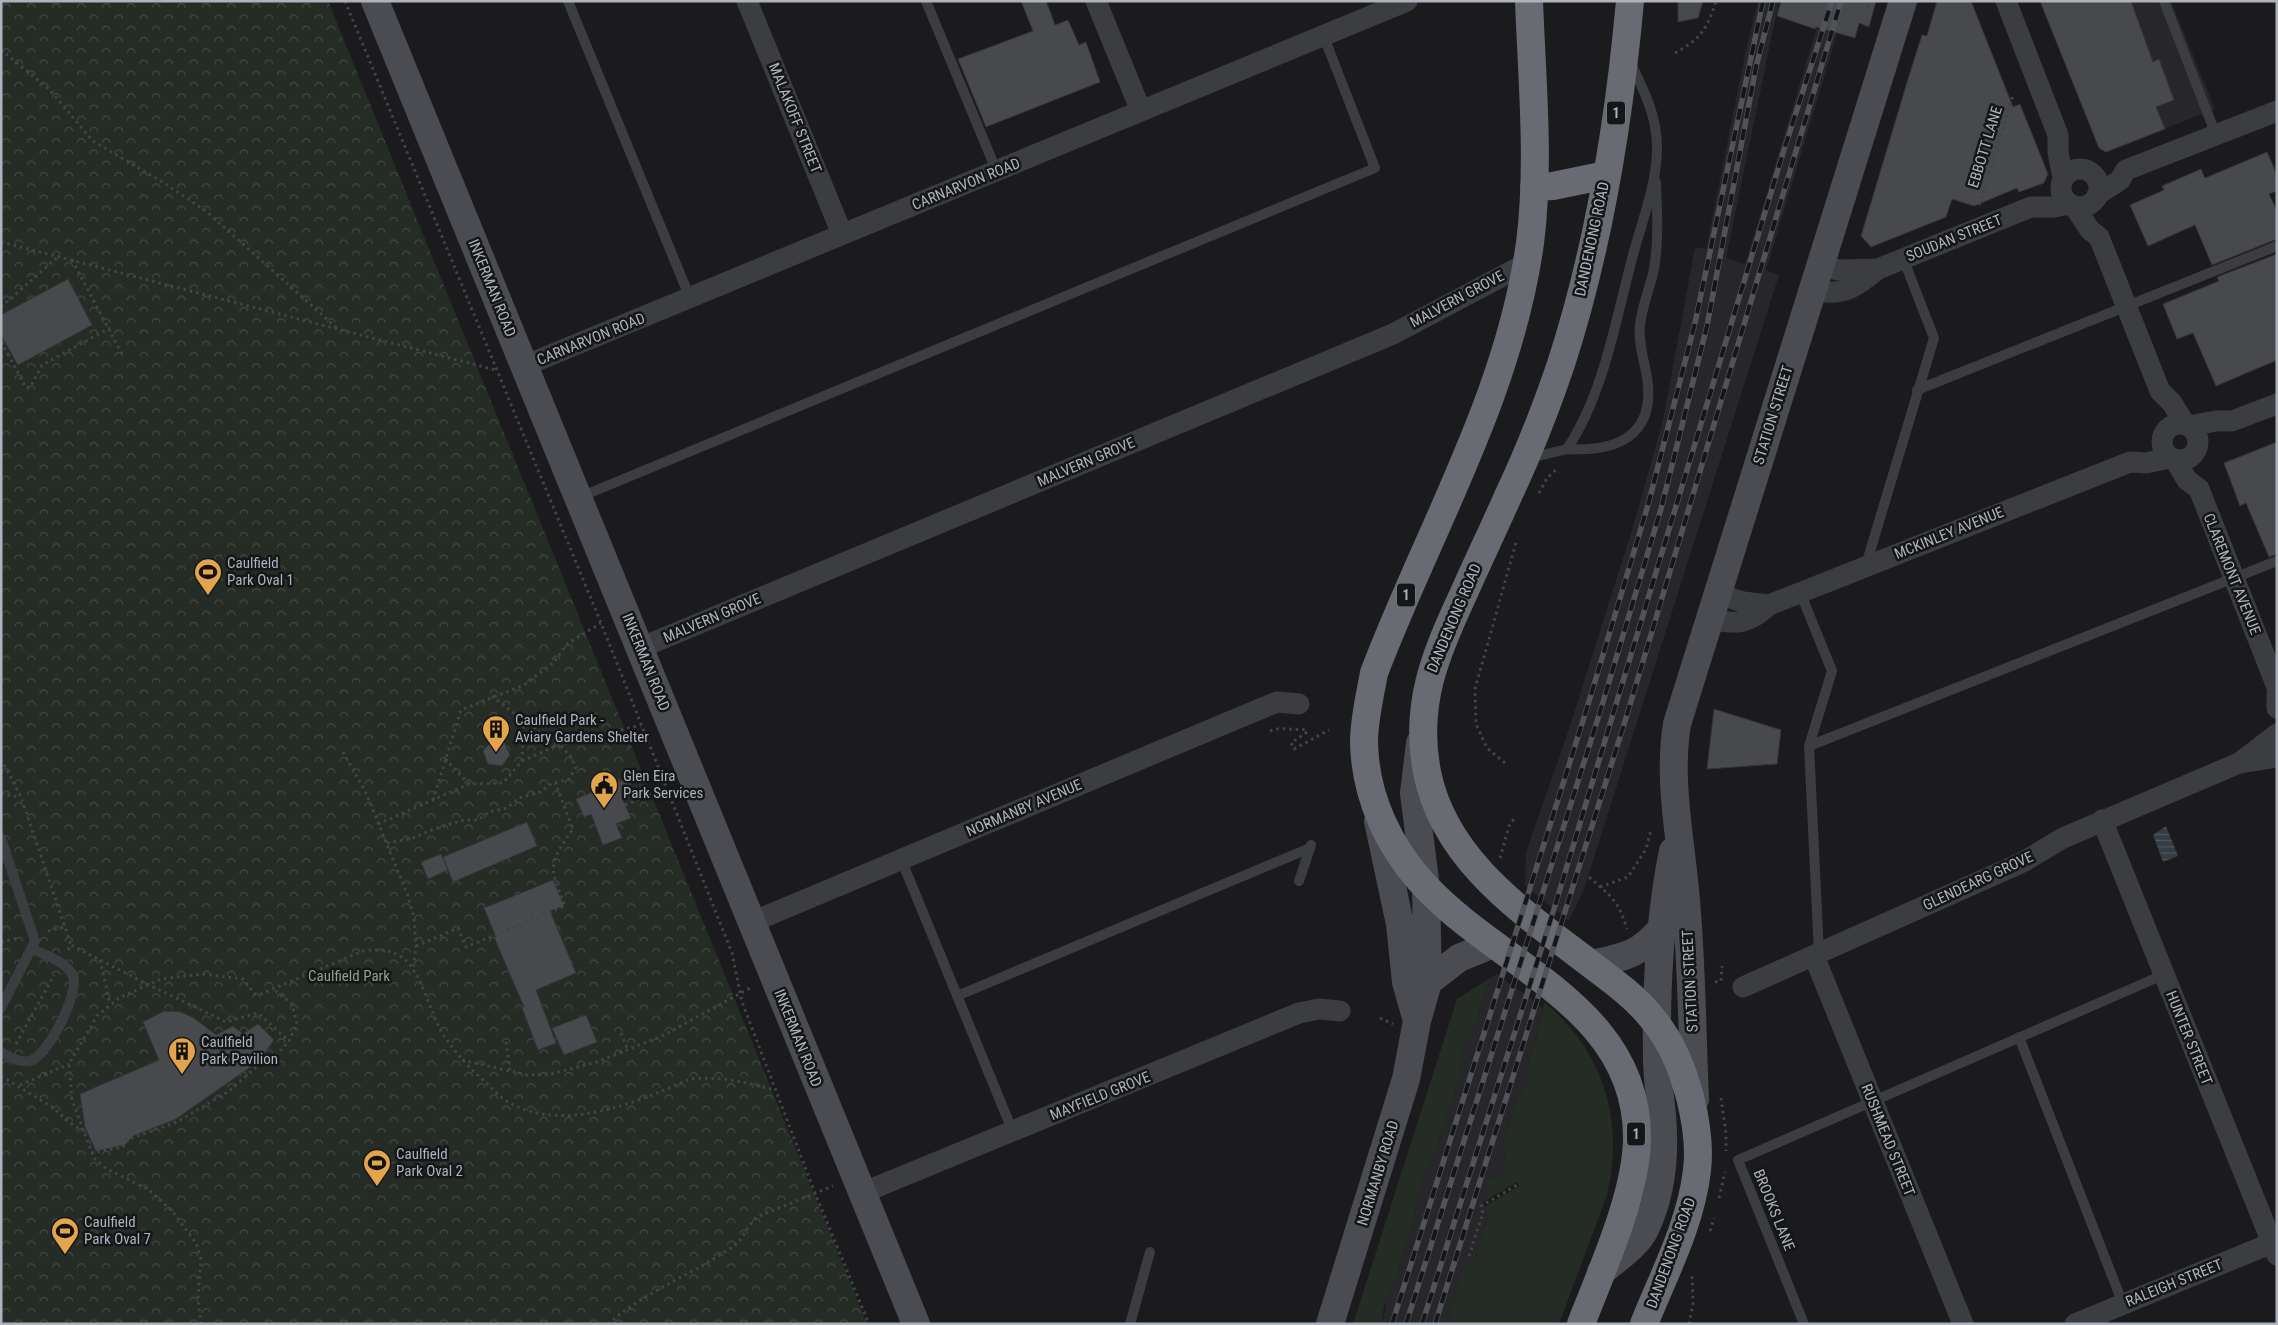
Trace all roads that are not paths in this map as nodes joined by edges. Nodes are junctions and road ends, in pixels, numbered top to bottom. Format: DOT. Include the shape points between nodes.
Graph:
graph roads {
  1 [pos="375,1"];
  2 [pos="568,1"];
  3 [pos="747,1"];
  4 [pos="926,1"];
  5 [pos="1096,1"];
  6 [pos="1407,1"];
  7 [pos="1528,1"];
  8 [pos="1630,1"];
  9 [pos="1903,1"];
  10 [pos="2006,1"];
  11 [pos="2164,1"];
  12 [pos="1324,36"];
  13 [pos="1624,50"];
  14 [pos="1141,111"];
  15 [pos="2277,111"];
  16 [pos="2058,135"];
  17 [pos="2216,135"];
  18 [pos="2087,170"];
  19 [pos="2126,170"];
  20 [pos="1655,171"];
  21 [pos="997,172"];
  22 [pos="1606,175"];
  23 [pos="2063,180"];
  24 [pos="1534,187"];
  25 [pos="2096,196"];
  26 [pos="2072,205"];
  27 [pos="2031,207"];
  28 [pos="842,234"];
  29 [pos="2099,237"];
  30 [pos="2277,246"];
  31 [pos="1903,258"];
  32 [pos="1527,263"];
  33 [pos="1821,264"];
  34 [pos="1878,269"];
  35 [pos="1812,290"];
  36 [pos="690,298"];
  37 [pos="2126,305"];
  38 [pos="524,366"];
  39 [pos="1917,390"];
  40 [pos="2160,391"];
  41 [pos="2277,404"];
  42 [pos="2232,421"];
  43 [pos="2187,425"];
  44 [pos="2164,434"];
  45 [pos="1567,449"];
  46 [pos="2197,450"];
  47 [pos="1526,459"];
  48 [pos="2172,459"];
  49 [pos="2130,462"];
  50 [pos="2199,489"];
  51 [pos="578,498"];
  52 [pos="2277,561"];
  53 [pos="1866,566"];
  54 [pos="2234,578"];
  55 [pos="1800,592"];
  56 [pos="1714,607"];
  57 [pos="640,648"];
  58 [pos="2277,687"];
  59 [pos="2277,694"];
  60 [pos="1299,704"];
  61 [pos="2277,708"];
  62 [pos="1424,717"];
  63 [pos="2277,734"];
  64 [pos="1809,746"];
  65 [pos="2277,758"];
  66 [pos="2239,763"];
  67 [pos="1373,796"];
  68 [pos="2102,820"];
  69 [pos="1664,832"];
  70 [pos="1,838"];
  71 [pos="901,859"];
  72 [pos="1299,881"];
  73 [pos="1426,888"];
  74 [pos="752,922"];
  75 [pos="1662,928"];
  76 [pos="1493,944"];
  77 [pos="32,948"];
  78 [pos="1816,955"];
  79 [pos="1591,964"];
  80 [pos="2163,975"];
  81 [pos="1428,982"];
  82 [pos="1743,987"];
  83 [pos="957,996"];
  84 [pos="1,1008"];
  85 [pos="1340,1011"];
  86 [pos="1405,1023"];
  87 [pos="1656,1023"];
  88 [pos="2019,1037"];
  89 [pos="5,1055"];
  90 [pos="1872,1102"];
  91 [pos="1696,1129"];
  92 [pos="1013,1132"];
  93 [pos="859,1185"];
  94 [pos="2274,1249"];
  95 [pos="1150,1252"];
  96 [pos="1601,1272"];
  97 [pos="2123,1304"];
  98 [pos="916,1324"];
  99 [pos="1130,1324"];
  100 [pos="1330,1324"];
  101 [pos="1581,1324"];
  102 [pos="1644,1324"];
  103 [pos="1804,1324"];
  104 [pos="1963,1324"];
  105 [pos="2075,1324"];
  1 -- 38 [label="street, INKERMAN ROAD"];
  2 -- 36 [label="lane"];
  3 -- 28 [label="street, MALAKOFF STREET"];
  4 -- 21 [label="lane"];
  5 -- 14 [label="street"];
  6 -- 12 [label="street, CARNARVON ROAD"];
  7 -- 24 [label="highway, 1"];
  8 -- 13 [label="highway, DANDENONG ROAD / 1"];
  9 -- 33 [label="street, STATION STREET"];
  10 -- 16 [label="street"];
  11 -- 17 [label="lane"];
  12 -- 14 [label="street, CARNARVON ROAD"];
  12 -- 51 [label="lane" via="1375,168"];
  13 -- 20 [label="lane" via="1652,105 1657,141"];
  13 -- 22 [label="highway, DANDENONG ROAD / 1"];
  14 -- 21 [label="street, CARNARVON ROAD"];
  15 -- 17 [label="street"];
  16 -- 18 [label="street"];
  16 -- 23 [label="street"];
  17 -- 19 [label="street"];
  18 -- 19 [label="street" via="2116,167"];
  18 -- 23 [label="street" via="2073,170"];
  18 -- 25 [label="street" via="2098,181"];
  19 -- 25 [label="street" via="2120,180"];
  20 -- 45 [label="lane" via="1600,377 1586,417"];
  20 -- 45 [label="lane" via="1656,252 1640,325 1649,394 1645,413 1638,427 1618,444 1587,450"];
  21 -- 28 [label="street, CARNARVON ROAD"];
  22 -- 24 [label="highway"];
  22 -- 47 [label="highway, DANDENONG ROAD / 1" via="1594,244 1572,327"];
  23 -- 26 [label="street" via="2062,194"];
  23 -- 27 [label="street, SOUDAN STREET"];
  24 -- 32 [label="highway, 1"];
  25 -- 26 [label="street" via="2086,205"];
  25 -- 29 [label="street" via="2101,226"];
  26 -- 27 [label="street, SOUDAN STREET"];
  26 -- 29 [label="street"];
  27 -- 31 [label="street, SOUDAN STREET"];
  28 -- 36 [label="street, CARNARVON ROAD"];
  29 -- 37 [label="street"];
  30 -- 37 [label="lane"];
  31 -- 34 [label="street, SOUDAN STREET"];
  31 -- 39 [label="lane" via="1934,338"];
  32 -- 57 [label="street, MALVERN GROVE" via="1393,334"];
  32 -- 67 [label="highway, 1" via="1516,312 1488,403 1374,673 1364,741"];
  33 -- 34 [label="street, SOUDAN STREET" via="1838,270"];
  33 -- 35 [label="street, STATION STREET"];
  34 -- 35 [label="street, SOUDAN STREET" via="1860,284 1839,293"];
  35 -- 56 [label="street, STATION STREET"];
  36 -- 38 [label="street, CARNARVON ROAD"];
  37 -- 39 [label="lane"];
  37 -- 40 [label="street"];
  38 -- 51 [label="street, INKERMAN ROAD"];
  39 -- 53 [label="lane"];
  40 -- 43 [label="street"];
  40 -- 44 [label="street" via="2158,406"];
  41 -- 42 [label="street"];
  42 -- 43 [label="street"];
  42 -- 46 [label="street"];
  43 -- 44 [label="street" via="2173,425"];
  43 -- 46 [label="street" via="2197,435"];
  44 -- 48 [label="street" via="2162,448"];
  44 -- 49 [label="street, MCKINLEY AVENUE" via="2141,449"];
  45 -- 47 [label="lane"];
  46 -- 48 [label="street" via="2184,460"];
  46 -- 50 [label="street, CLAREMONT AVENUE" via="2201,476"];
  47 -- 62 [label="highway, DANDENONG ROAD / 1" via="1442,640 1428,681"];
  48 -- 49 [label="street, MCKINLEY AVENUE"];
  48 -- 50 [label="street, CLAREMONT AVENUE" via="2187,480"];
  49 -- 53 [label="street, MCKINLEY AVENUE"];
  50 -- 54 [label="street, CLAREMONT AVENUE"];
  51 -- 57 [label="street, INKERMAN ROAD"];
  52 -- 54 [label="lane"];
  53 -- 55 [label="street, MCKINLEY AVENUE"];
  54 -- 58 [label="street, CLAREMONT AVENUE"];
  54 -- 64 [label="lane"];
  55 -- 56 [label="street, MCKINLEY AVENUE" via="1769,605 1744,602"];
  55 -- 64 [label="lane" via="1832,671"];
  56 -- 69 [label="street, STATION STREET" via="1677,724"];
  57 -- 74 [label="street, INKERMAN ROAD"];
  59 -- 61 [label="street"];
  60 -- 71 [label="street, NORMANBY AVENUE" via="1277,702"];
  62 -- 73 [label="street, NORMANBY ROAD" via="1414,793"];
  62 -- 79 [label="highway, DANDENONG ROAD / 1" via="1425,754 1431,788 1441,815 1463,851 1506,897"];
  63 -- 66 [label="street, GLENDEARG GROVE"];
  64 -- 78 [label="lane"];
  65 -- 66 [label="street, GLENDEARG GROVE"];
  66 -- 68 [label="street, GLENDEARG GROVE"];
  67 -- 73 [label="highway, 1" via="1396,850"];
  67 -- 86 [label="street, NORMANBY ROAD" via="1400,924 1406,982"];
  68 -- 78 [label="street, GLENDEARG GROVE" via="2023,862"];
  68 -- 80 [label="street, HUNTER STREET"];
  69 -- 75 [label="street, STATION STREET" via="1666,888"];
  69 -- 91 [label="street, STATION STREET" via="1686,892"];
  70 -- 77 [label="lane" via="34,934"];
  71 -- 74 [label="street, NORMANBY AVENUE"];
  71 -- 83 [label="lane"];
  72 -- 83 [label="lane" via="1311,845"];
  73 -- 76 [label="highway, 1"];
  73 -- 81 [label="street, NORMANBY ROAD"];
  74 -- 93 [label="street, INKERMAN ROAD"];
  75 -- 79 [label="street" via="1645,947 1631,955"];
  75 -- 87 [label="street, STATION STREET"];
  76 -- 81 [label="street" via="1459,958"];
  76 -- 96 [label="highway, 1" via="1586,1017 1612,1049 1627,1084 1636,1126 1636,1156 1630,1186"];
  77 -- 84 [label="lane"];
  77 -- 89 [label="lane" via="68,968 74,977 74,994 47,1048 38,1057 20,1062"];
  78 -- 82 [label="street, GLENDEARG GROVE"];
  78 -- 90 [label="street, RUSHMEAD STREET"];
  79 -- 87 [label="highway, DANDENONG ROAD / 1" via="1630,995"];
  80 -- 88 [label="lane"];
  80 -- 94 [label="street, HUNTER STREET"];
  81 -- 86 [label="street, NORMANBY ROAD"];
  83 -- 92 [label="lane"];
  85 -- 92 [label="street, MAYFIELD GROVE" via="1320,1009 1299,1013"];
  86 -- 100 [label="street, NORMANBY ROAD" via="1406,1079"];
  87 -- 91 [label="highway, DANDENONG ROAD / 1" via="1680,1065"];
  87 -- 96 [label="street, STATION STREET" via="1663,1134 1660,1180 1642,1234"];
  88 -- 90 [label="lane"];
  88 -- 97 [label="lane"];
  90 -- 103 [label="lane, BROOKS LANE" via="1738,1160"];
  90 -- 104 [label="street, RUSHMEAD STREET"];
  91 -- 102 [label="highway, DANDENONG ROAD / 1" via="1697,1169 1690,1206"];
  92 -- 93 [label="street, MAYFIELD GROVE"];
  93 -- 98 [label="street, INKERMAN ROAD"];
  94 -- 97 [label="street, RALEIGH STREET"];
  95 -- 99 [label="lane"];
  96 -- 101 [label="highway, 1"];
  97 -- 105 [label="street, RALEIGH STREET"];
}
